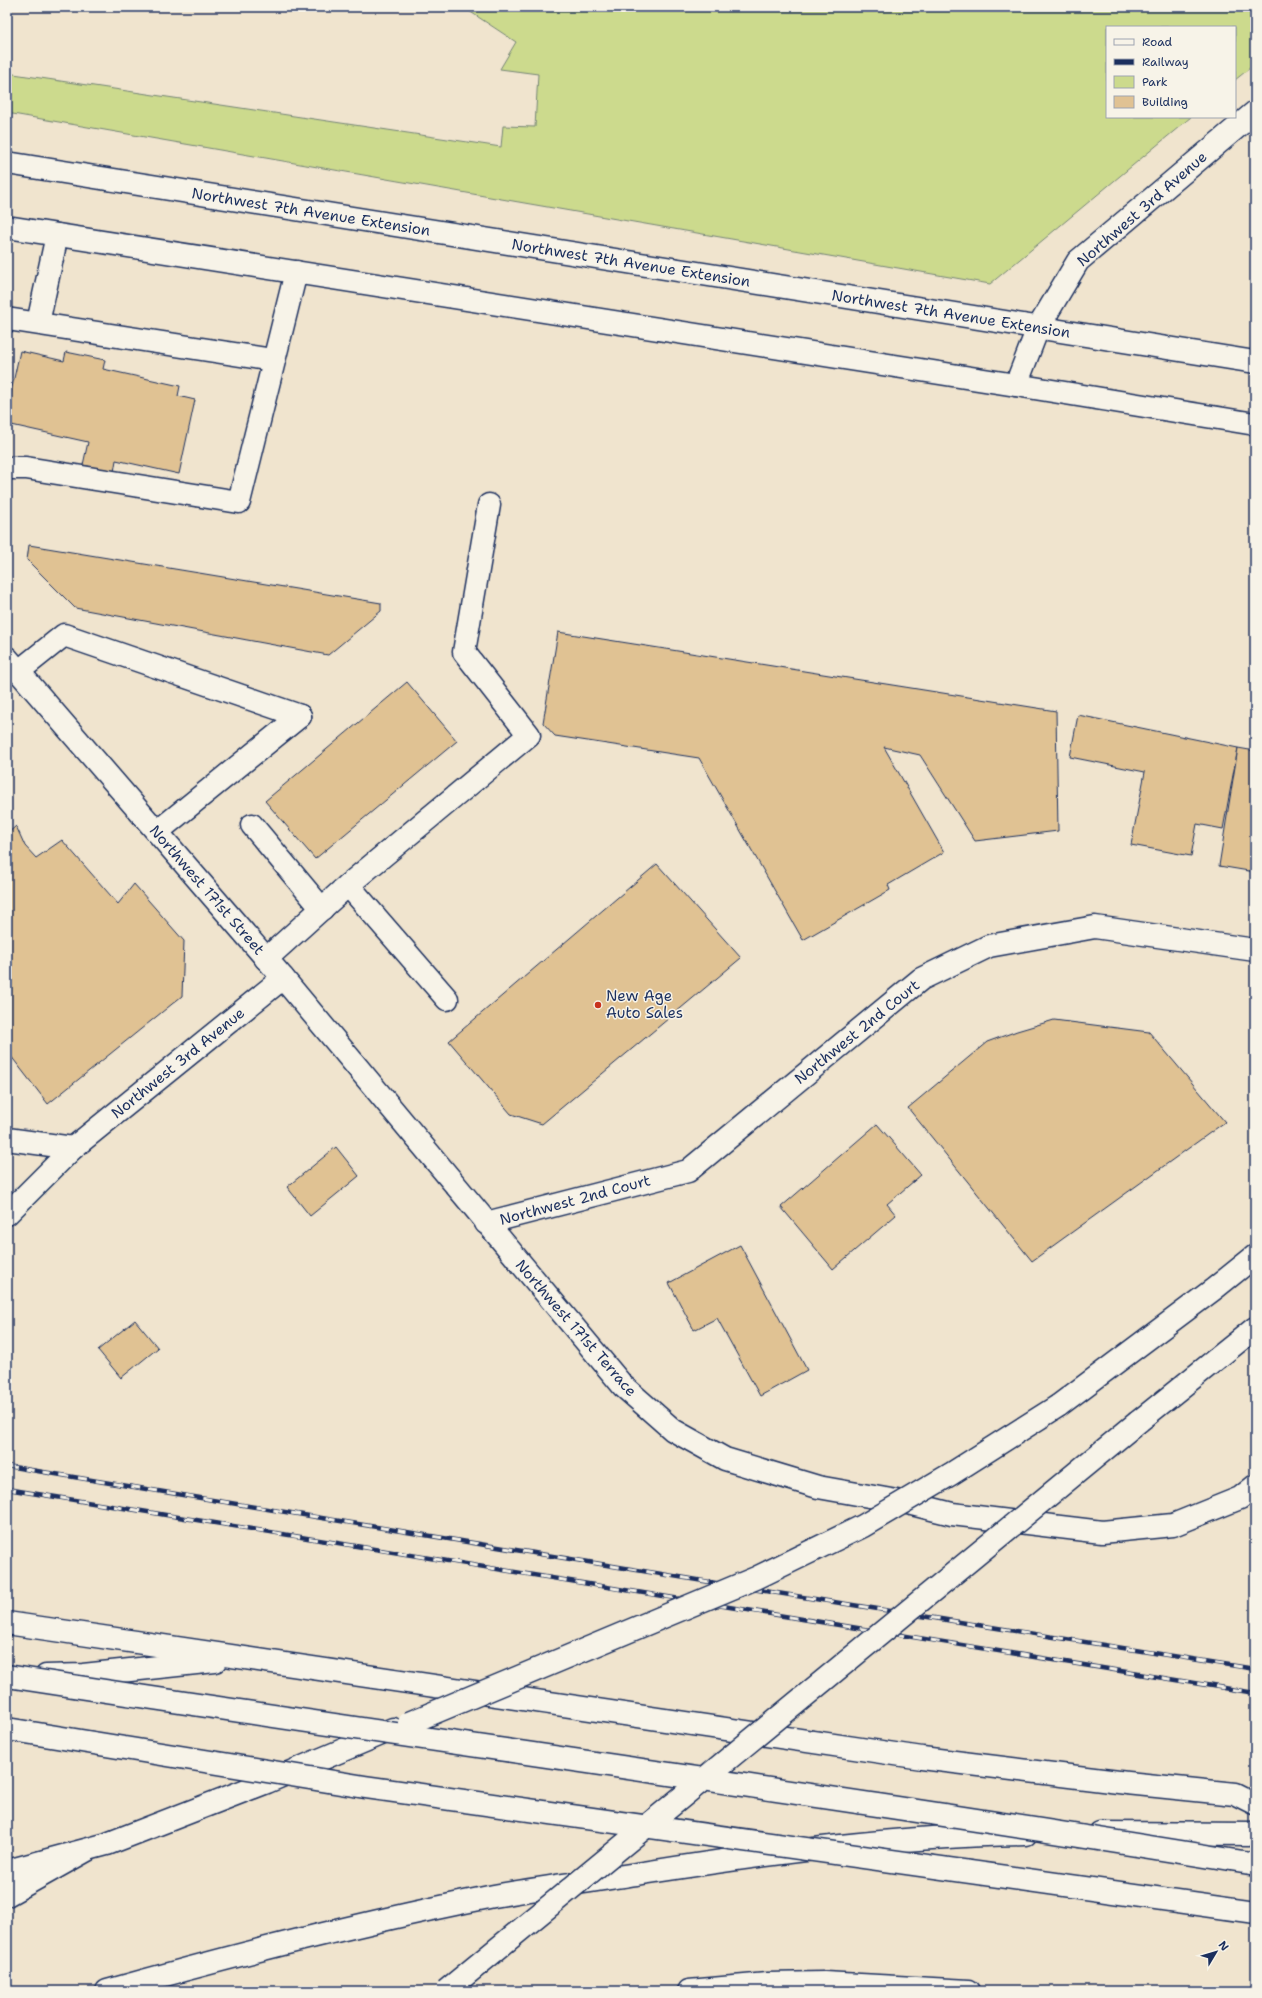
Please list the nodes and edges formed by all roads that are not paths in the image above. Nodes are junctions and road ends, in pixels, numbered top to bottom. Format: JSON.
{"nodes":[{"id":1,"x":1255,"y":112,"type":"edge"},
{"id":2,"x":7,"y":163,"type":"edge"},
{"id":3,"x":7,"y":227,"type":"edge"},
{"id":4,"x":57,"y":235,"type":"junction"},
{"id":5,"x":296,"y":272,"type":"junction"},
{"id":6,"x":7,"y":319,"type":"edge"},
{"id":7,"x":38,"y":324,"type":"junction"},
{"id":8,"x":1038,"y":328,"type":"junction"},
{"id":9,"x":273,"y":360,"type":"junction"},
{"id":10,"x":1255,"y":362,"type":"edge"},
{"id":11,"x":1016,"y":385,"type":"junction"},
{"id":12,"x":1255,"y":424,"type":"edge"},
{"id":13,"x":7,"y":468,"type":"edge"},
{"id":14,"x":489,"y":505,"type":"dead end"},
{"id":15,"x":13,"y":664,"type":"edge"},
{"id":16,"x":252,"y":826,"type":"dead end"},
{"id":17,"x":157,"y":832,"type":"junction"},
{"id":18,"x":348,"y":885,"type":"junction"},
{"id":19,"x":322,"y":909,"type":"junction"},
{"id":20,"x":1255,"y":950,"type":"edge"},
{"id":21,"x":266,"y":959,"type":"junction"},
{"id":22,"x":283,"y":978,"type":"junction"},
{"id":23,"x":447,"y":998,"type":"dead end"},
{"id":24,"x":405,"y":1125,"type":"joint"},
{"id":25,"x":7,"y":1139,"type":"edge"},
{"id":26,"x":73,"y":1148,"type":"junction"},
{"id":27,"x":7,"y":1214,"type":"edge"},
{"id":28,"x":486,"y":1223,"type":"junction"},
{"id":29,"x":1255,"y":1256,"type":"edge"},
{"id":30,"x":1255,"y":1328,"type":"edge"},
{"id":31,"x":1247,"y":1492,"type":"edge"},
{"id":32,"x":7,"y":1623,"type":"edge"},
{"id":33,"x":248,"y":1658,"type":"junction"},
{"id":34,"x":7,"y":1677,"type":"edge"},
{"id":35,"x":7,"y":1729,"type":"edge"},
{"id":36,"x":1255,"y":1804,"type":"edge"},
{"id":37,"x":1255,"y":1834,"type":"edge"},
{"id":38,"x":87,"y":1850,"type":"junction"},
{"id":39,"x":1255,"y":1864,"type":"edge"},
{"id":40,"x":7,"y":1871,"type":"edge"},
{"id":41,"x":7,"y":1895,"type":"edge"},
{"id":42,"x":1255,"y":1912,"type":"edge"},
{"id":43,"x":107,"y":1991,"type":"edge"},
{"id":44,"x":446,"y":1991,"type":"edge"},
{"id":45,"x":689,"y":1991,"type":"edge"},
{"id":46,"x":956,"y":1991,"type":"edge"}],
"edges":[{"from":1,"to":8,"type":"main road","name":"Northwest 3rd Avenue"},
{"from":2,"to":8,"type":"main road","name":"Northwest 7th Avenue Extension"},
{"from":3,"to":4,"type":"main road"},
{"from":4,"to":5,"type":"main road"},
{"from":4,"to":7,"type":"main road"},
{"from":5,"to":9,"type":"main road"},
{"from":5,"to":11,"type":"main road"},
{"from":6,"to":7,"type":"main road"},
{"from":7,"to":9,"type":"main road"},
{"from":8,"to":10,"type":"main road","name":"Northwest 7th Avenue Extension"},
{"from":8,"to":11,"type":"main road","name":"Northwest 3rd Avenue"},
{"from":9,"to":13,"type":"main road"},
{"from":11,"to":12,"type":"main road"},
{"from":14,"to":18,"type":"main road"},
{"from":15,"to":17,"type":"main road","name":"Northwest 171st Street"},
{"from":15,"to":17,"type":"main road"},
{"from":16,"to":19,"type":"main road"},
{"from":17,"to":21,"type":"main road","name":"Northwest 171st Street"},
{"from":18,"to":19,"type":"main road"},
{"from":18,"to":23,"type":"main road"},
{"from":19,"to":21,"type":"main road"},
{"from":20,"to":28,"type":"main road","name":"Northwest 2nd Court"},
{"from":21,"to":22,"type":"main road","name":"Northwest 171st Street"},
{"from":22,"to":24,"type":"main road","name":"Northwest 171st Street"},
{"from":22,"to":26,"type":"main road","name":"Northwest 3rd Avenue"},
{"from":24,"to":28,"type":"main road","name":"Northwest 171st Terrace"},
{"from":25,"to":26,"type":"main road"},
{"from":26,"to":27,"type":"main road","name":"Northwest 3rd Avenue"},
{"from":28,"to":31,"type":"main road","name":"Northwest 171st Terrace"},
{"from":29,"to":38,"type":"main road","bridge":true},
{"from":30,"to":44,"type":"main road","bridge":true},
{"from":32,"to":33,"type":"main road"},
{"from":33,"to":34,"type":"main road"},
{"from":33,"to":36,"type":"main road"},
{"from":34,"to":39,"type":"main road","bridge":true},
{"from":35,"to":42,"type":"main road","bridge":true},
{"from":37,"to":43,"type":"main road"},
{"from":38,"to":40,"type":"main road"},
{"from":38,"to":41,"type":"main road"},
{"from":45,"to":46,"type":"main road"}]}
